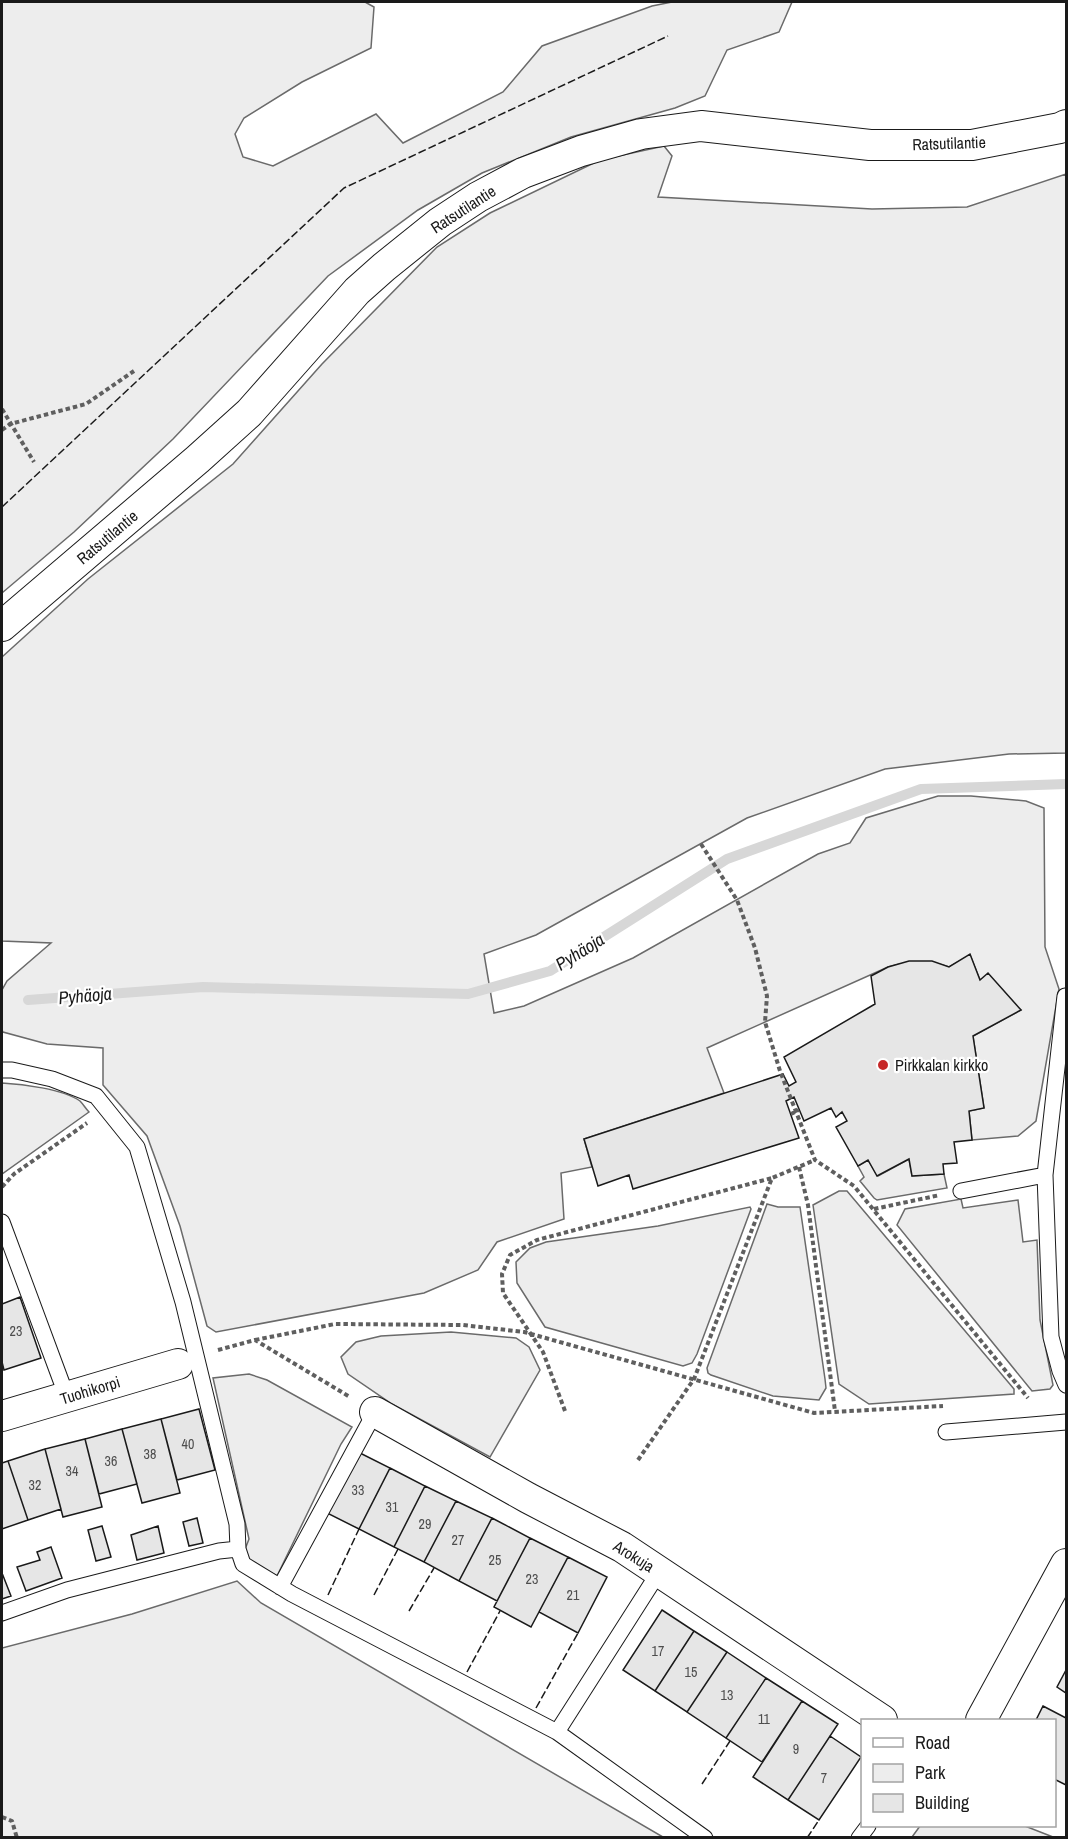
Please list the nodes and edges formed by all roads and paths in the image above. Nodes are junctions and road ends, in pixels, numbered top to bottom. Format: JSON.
{"nodes":[{"id":1,"x":1066,"y":125,"type":"edge"},
{"id":2,"x":134,"y":370,"type":"dead end"},
{"id":3,"x":2,"y":409,"type":"edge"},
{"id":4,"x":10,"y":424,"type":"junction"},
{"id":5,"x":2,"y":430,"type":"edge"},
{"id":6,"x":34,"y":462,"type":"dead end"},
{"id":7,"x":2,"y":626,"type":"edge"},
{"id":8,"x":701,"y":844,"type":"dead end"},
{"id":9,"x":1065,"y":996,"type":"edge"},
{"id":10,"x":2,"y":1070,"type":"edge"},
{"id":11,"x":106,"y":1109,"type":"junction"},
{"id":12,"x":815,"y":1160,"type":"junction"},
{"id":13,"x":800,"y":1167,"type":"junction"},
{"id":14,"x":1045,"y":1175,"type":"junction"},
{"id":15,"x":772,"y":1178,"type":"junction"},
{"id":16,"x":2,"y":1187,"type":"edge"},
{"id":17,"x":961,"y":1191,"type":"joint"},
{"id":18,"x":873,"y":1209,"type":"junction"},
{"id":19,"x":2,"y":1222,"type":"edge"},
{"id":20,"x":531,"y":1334,"type":"junction"},
{"id":21,"x":255,"y":1340,"type":"junction"},
{"id":22,"x":187,"y":1360,"type":"junction"},
{"id":23,"x":694,"y":1379,"type":"junction"},
{"id":24,"x":1066,"y":1385,"type":"edge"},
{"id":25,"x":67,"y":1396,"type":"junction"},
{"id":26,"x":1028,"y":1398,"type":"dead end"},
{"id":27,"x":906,"y":1409,"type":"dead end"},
{"id":28,"x":565,"y":1411,"type":"dead end"},
{"id":29,"x":835,"y":1411,"type":"junction"},
{"id":30,"x":375,"y":1412,"type":"junction"},
{"id":31,"x":2,"y":1416,"type":"edge"},
{"id":32,"x":1066,"y":1422,"type":"edge"},
{"id":33,"x":946,"y":1432,"type":"dead end"},
{"id":34,"x":638,"y":1460,"type":"dead end"},
{"id":35,"x":238,"y":1549,"type":"junction"},
{"id":36,"x":1066,"y":1563,"type":"edge"},
{"id":37,"x":659,"y":1572,"type":"junction"},
{"id":38,"x":280,"y":1587,"type":"junction"},
{"id":39,"x":2,"y":1613,"type":"edge"},
{"id":40,"x":880,"y":1719,"type":"edge"},
{"id":41,"x":982,"y":1719,"type":"edge"},
{"id":42,"x":557,"y":1732,"type":"junction"},
{"id":43,"x":2,"y":1817,"type":"edge"},
{"id":44,"x":17,"y":1838,"type":"edge"},
{"id":45,"x":705,"y":1838,"type":"edge"}],
"edges":[{"from":1,"to":7,"type":"street","name":"Ratsutilantie"},
{"from":2,"to":4,"type":"path"},
{"from":3,"to":4,"type":"path"},
{"from":4,"to":5,"type":"path"},
{"from":4,"to":6,"type":"path"},
{"from":8,"to":12,"type":"path"},
{"from":9,"to":14,"type":"lane"},
{"from":10,"to":11,"type":"lane"},
{"from":11,"to":16,"type":"path"},
{"from":11,"to":22,"type":"lane"},
{"from":12,"to":13,"type":"path"},
{"from":12,"to":18,"type":"path"},
{"from":13,"to":15,"type":"path"},
{"from":13,"to":29,"type":"path"},
{"from":14,"to":17,"type":"lane"},
{"from":14,"to":24,"type":"lane"},
{"from":15,"to":20,"type":"path"},
{"from":15,"to":23,"type":"path"},
{"from":17,"to":18,"type":"path"},
{"from":18,"to":26,"type":"path"},
{"from":19,"to":25,"type":"lane"},
{"from":20,"to":21,"type":"path"},
{"from":20,"to":23,"type":"path"},
{"from":20,"to":28,"type":"path"},
{"from":21,"to":22,"type":"path"},
{"from":21,"to":30,"type":"path"},
{"from":22,"to":25,"type":"street","name":"Tuohikorpi"},
{"from":22,"to":35,"type":"lane"},
{"from":23,"to":29,"type":"path"},
{"from":23,"to":34,"type":"path"},
{"from":25,"to":31,"type":"street","name":"Tuohikorpi"},
{"from":27,"to":29,"type":"path"},
{"from":30,"to":37,"type":"street","name":"Arokuja"},
{"from":30,"to":38,"type":"lane"},
{"from":32,"to":33,"type":"lane"},
{"from":35,"to":38,"type":"lane"},
{"from":35,"to":39,"type":"lane"},
{"from":36,"to":41,"type":"street"},
{"from":37,"to":40,"type":"street","name":"Arokuja"},
{"from":37,"to":42,"type":"lane"},
{"from":38,"to":42,"type":"lane"},
{"from":42,"to":45,"type":"lane"},
{"from":43,"to":44,"type":"path"}]}
